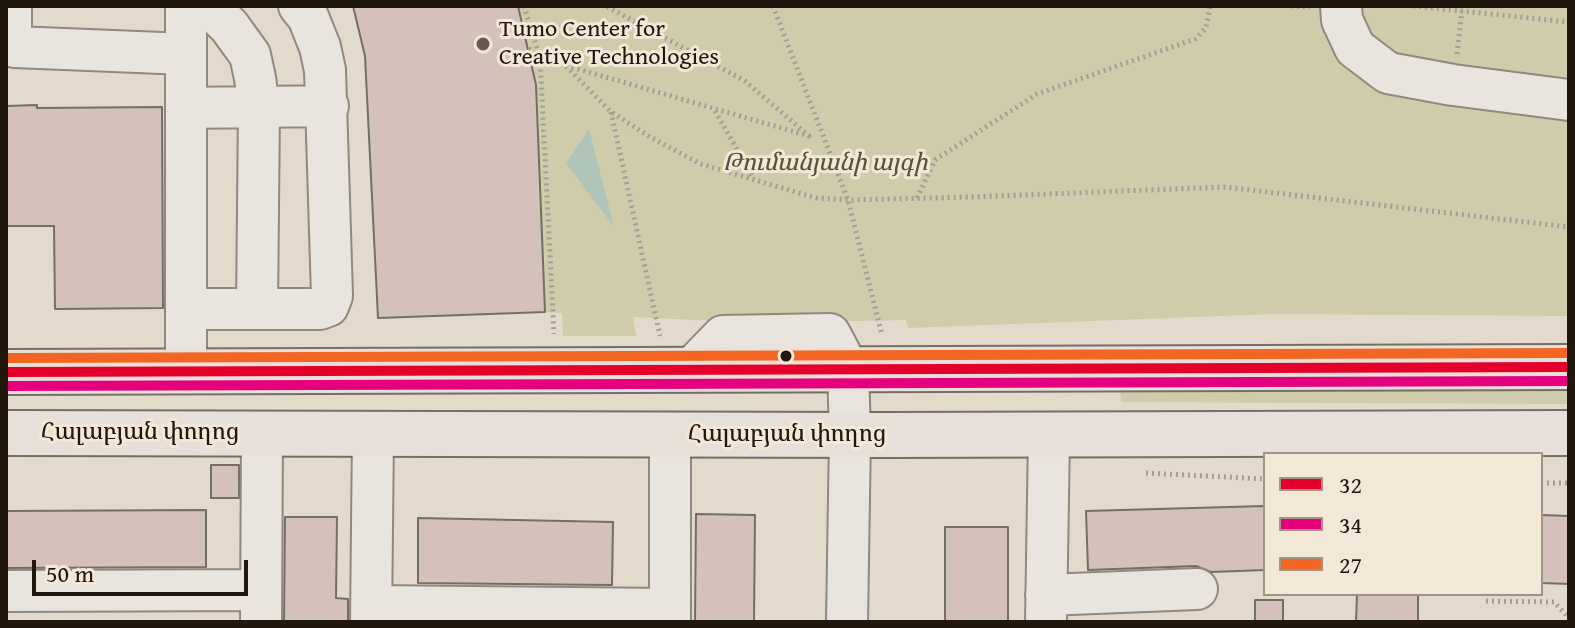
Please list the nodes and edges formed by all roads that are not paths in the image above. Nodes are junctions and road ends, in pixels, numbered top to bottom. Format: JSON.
{"nodes":[{"id":1,"x":11,"y":6,"type":"edge"},
{"id":2,"x":186,"y":6,"type":"edge"},
{"id":3,"x":208,"y":6,"type":"edge"},
{"id":4,"x":299,"y":6,"type":"edge"},
{"id":5,"x":1341,"y":6,"type":"edge"},
{"id":6,"x":186,"y":54,"type":"junction"},
{"id":7,"x":1569,"y":100,"type":"edge"},
{"id":8,"x":328,"y":106,"type":"junction"},
{"id":9,"x":186,"y":108,"type":"junction"},
{"id":10,"x":259,"y":108,"type":"junction"},
{"id":11,"x":207,"y":309,"type":"dead end"},
{"id":12,"x":257,"y":309,"type":"junction"},
{"id":13,"x":1569,"y":367,"type":"edge"},
{"id":14,"x":848,"y":368,"type":"junction"},
{"id":15,"x":6,"y":372,"type":"edge"},
{"id":16,"x":186,"y":372,"type":"junction"},
{"id":17,"x":6,"y":433,"type":"edge"},
{"id":18,"x":262,"y":433,"type":"junction"},
{"id":19,"x":373,"y":433,"type":"junction"},
{"id":20,"x":1569,"y":433,"type":"edge"},
{"id":21,"x":670,"y":435,"type":"junction"},
{"id":22,"x":850,"y":435,"type":"junction"},
{"id":23,"x":1049,"y":435,"type":"junction"},
{"id":24,"x":1197,"y":589,"type":"dead end"},
{"id":25,"x":6,"y":591,"type":"edge"},
{"id":26,"x":261,"y":606,"type":"edge"},
{"id":27,"x":1046,"y":608,"type":"edge"},
{"id":28,"x":670,"y":615,"type":"edge"},
{"id":29,"x":372,"y":617,"type":"edge"},
{"id":30,"x":847,"y":622,"type":"edge"}],
"edges":[{"from":1,"to":6,"type":"street"},
{"from":2,"to":6,"type":"street"},
{"from":3,"to":10,"type":"street"},
{"from":4,"to":8,"type":"street"},
{"from":5,"to":7,"type":"street"},
{"from":6,"to":9,"type":"street"},
{"from":8,"to":10,"type":"street"},
{"from":8,"to":12,"type":"street"},
{"from":9,"to":10,"type":"street"},
{"from":9,"to":16,"type":"street"},
{"from":10,"to":12,"type":"street"},
{"from":11,"to":12,"type":"street"},
{"from":13,"to":14,"type":"main road"},
{"from":14,"to":16,"type":"main road"},
{"from":14,"to":22,"type":"street"},
{"from":15,"to":16,"type":"main road"},
{"from":17,"to":18,"type":"main road","name":"Հալաբյան փողոց"},
{"from":18,"to":19,"type":"main road","name":"Հալաբյան փողոց"},
{"from":18,"to":26,"type":"street"},
{"from":19,"to":21,"type":"main road","name":"Հալաբյան փողոց"},
{"from":19,"to":29,"type":"street"},
{"from":20,"to":23,"type":"main road","name":"Հալաբյան փողոց"},
{"from":21,"to":22,"type":"main road","name":"Հալաբյան փողոց"},
{"from":21,"to":28,"type":"street"},
{"from":22,"to":23,"type":"main road","name":"Հալաբյան փողոց"},
{"from":22,"to":30,"type":"street"},
{"from":23,"to":27,"type":"street"},
{"from":24,"to":27,"type":"street"},
{"from":25,"to":26,"type":"street"},
{"from":28,"to":29,"type":"street"}]}
